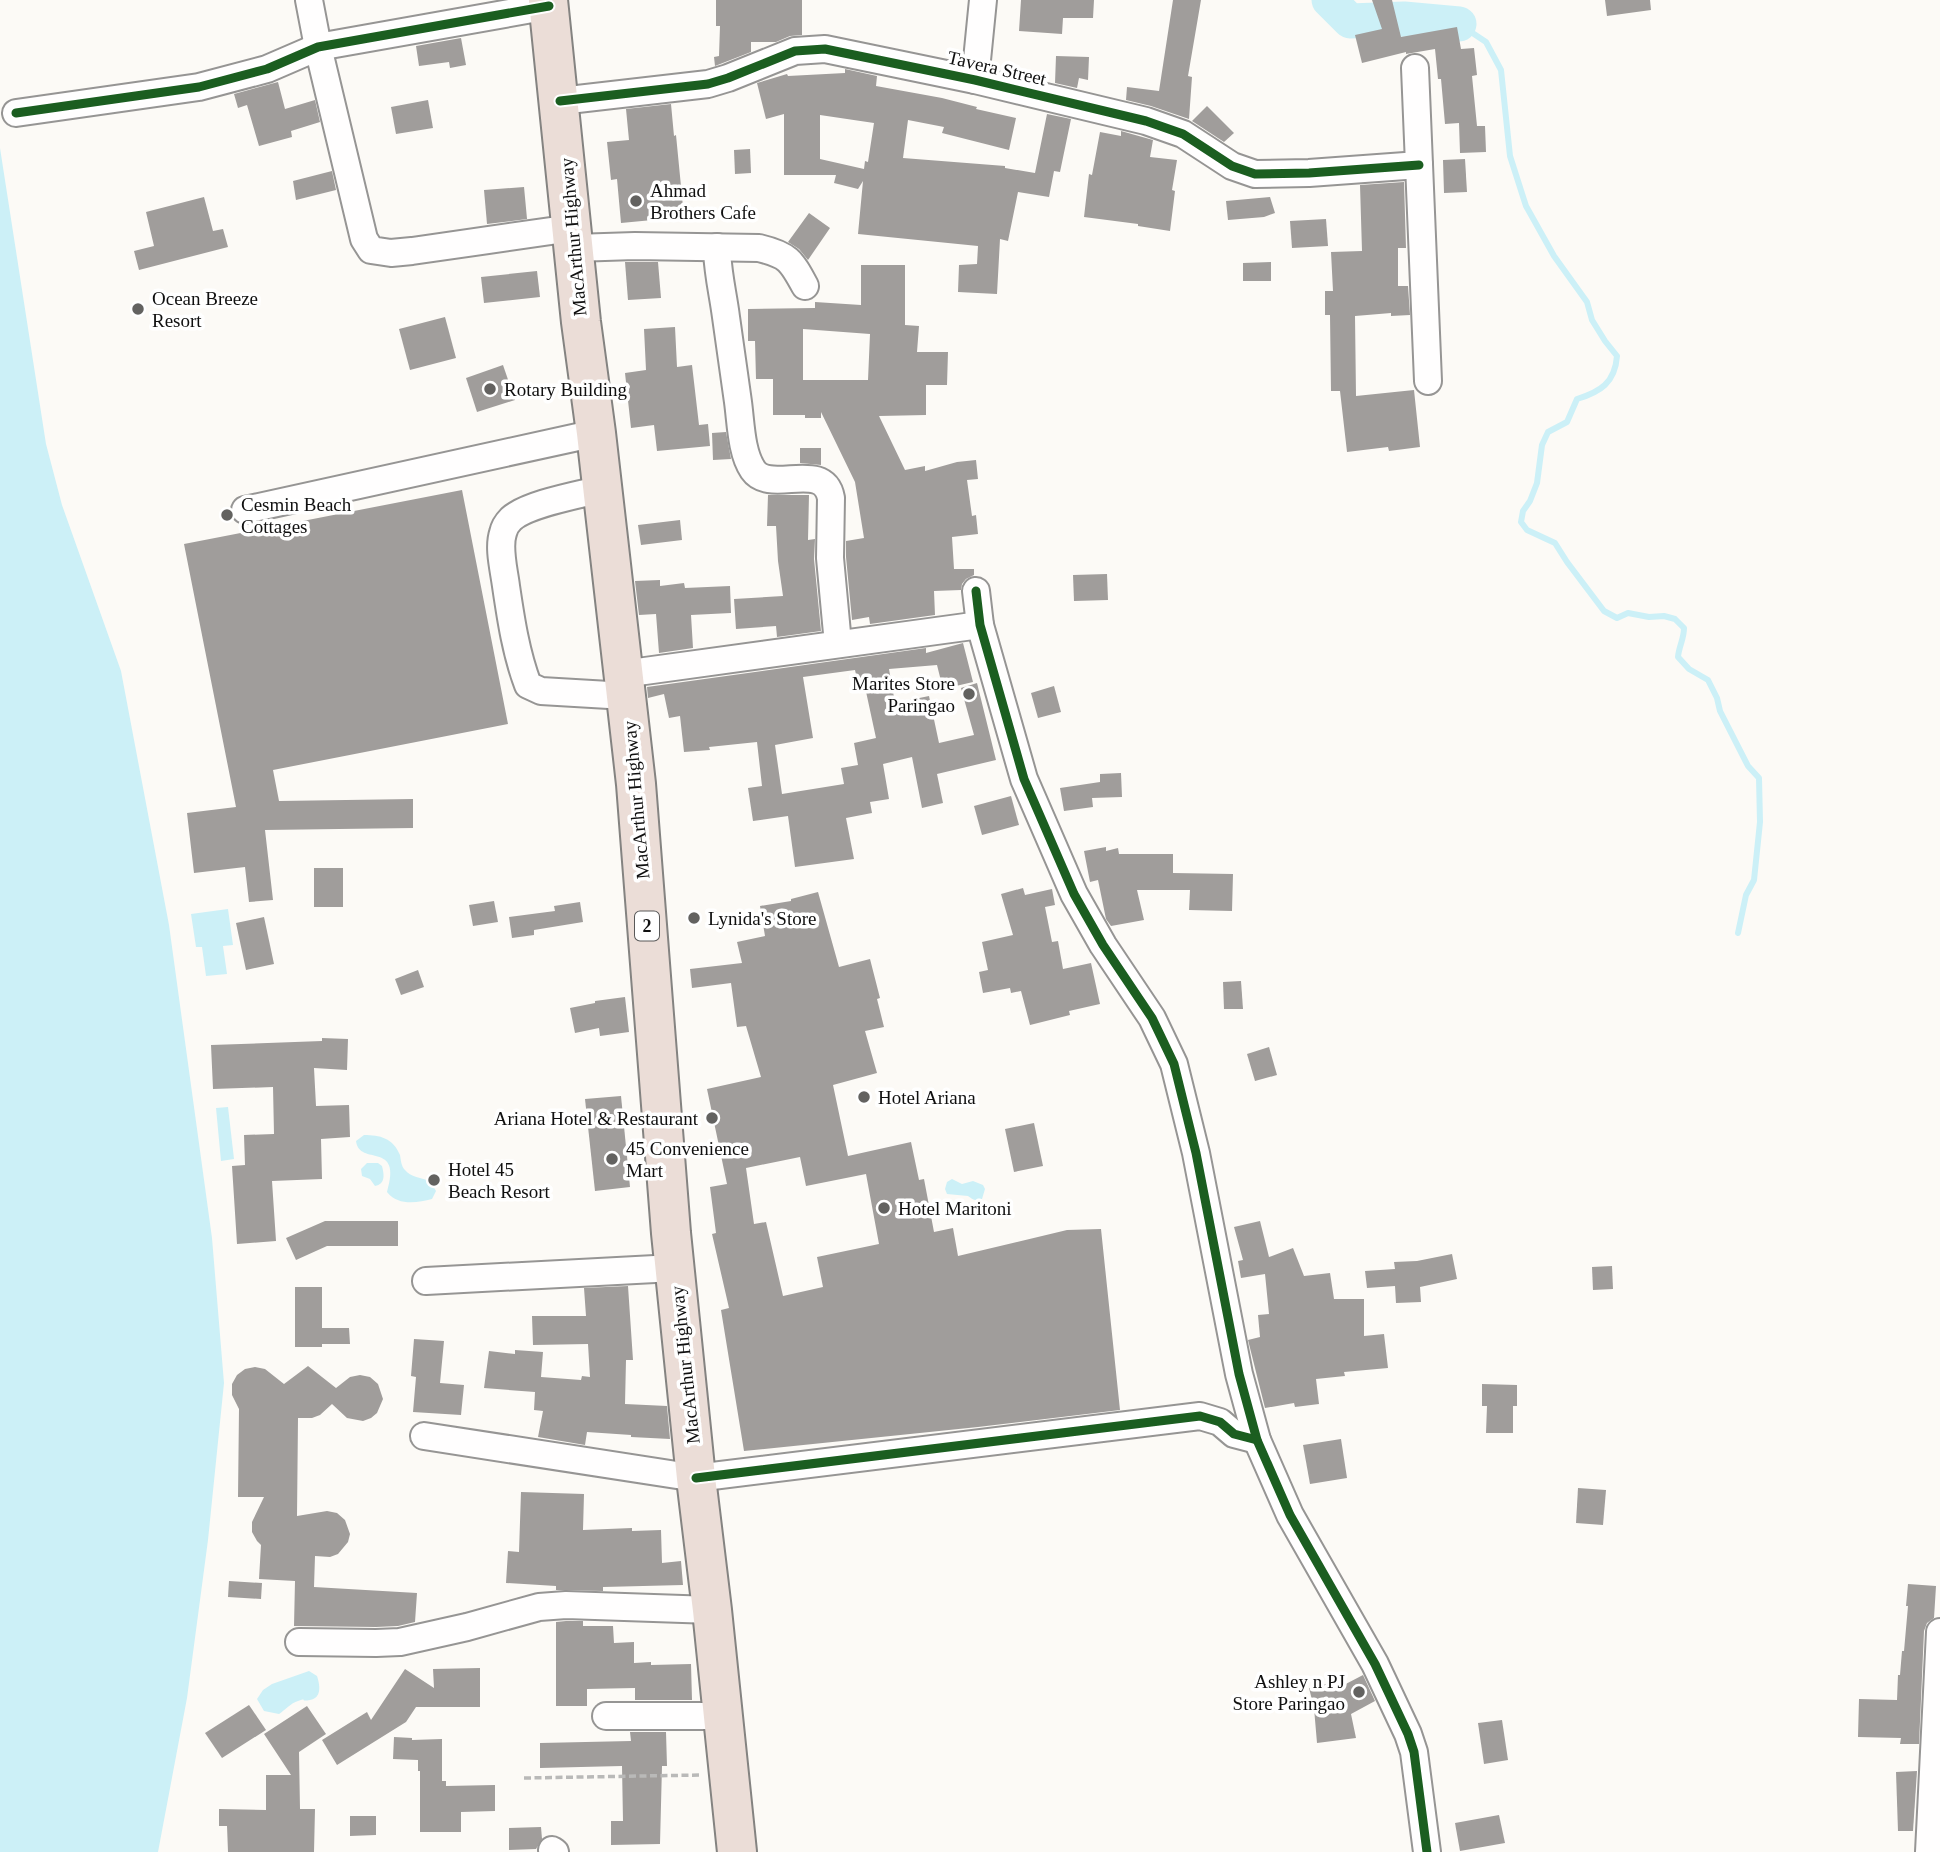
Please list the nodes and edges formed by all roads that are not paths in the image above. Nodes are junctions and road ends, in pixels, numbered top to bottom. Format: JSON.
{"nodes":[{"id":1,"x":309,"y":0,"type":"edge"},
{"id":2,"x":983,"y":0,"type":"edge"},
{"id":3,"x":549,"y":3,"type":"edge"},
{"id":4,"x":318,"y":47,"type":"junction"},
{"id":5,"x":1415,"y":68,"type":"dead end"},
{"id":6,"x":975,"y":80,"type":"junction"},
{"id":7,"x":560,"y":101,"type":"junction"},
{"id":8,"x":16,"y":113,"type":"dead end"},
{"id":9,"x":1419,"y":165,"type":"junction"},
{"id":10,"x":573,"y":238,"type":"junction"},
{"id":11,"x":717,"y":247,"type":"junction"},
{"id":12,"x":805,"y":286,"type":"dead end"},
{"id":13,"x":1429,"y":381,"type":"dead end"},
{"id":14,"x":596,"y":433,"type":"junction"},
{"id":15,"x":601,"y":489,"type":"junction"},
{"id":16,"x":245,"y":510,"type":"dead end"},
{"id":17,"x":976,"y":591,"type":"dead end"},
{"id":18,"x":980,"y":625,"type":"junction"},
{"id":19,"x":838,"y":644,"type":"junction"},
{"id":20,"x":625,"y":685,"type":"junction"},
{"id":21,"x":674,"y":1268,"type":"junction"},
{"id":22,"x":426,"y":1281,"type":"dead end"},
{"id":23,"x":424,"y":1436,"type":"dead end"},
{"id":24,"x":1257,"y":1440,"type":"junction"},
{"id":25,"x":696,"y":1478,"type":"junction"},
{"id":26,"x":712,"y":1610,"type":"junction"},
{"id":27,"x":1940,"y":1632,"type":"edge"},
{"id":28,"x":299,"y":1642,"type":"dead end"},
{"id":29,"x":606,"y":1716,"type":"dead end"},
{"id":30,"x":723,"y":1716,"type":"junction"},
{"id":31,"x":737,"y":1852,"type":"edge"},
{"id":32,"x":1427,"y":1852,"type":"edge"},
{"id":33,"x":1929,"y":1852,"type":"edge"}],
"edges":[{"from":1,"to":4,"type":"street"},
{"from":2,"to":6,"type":"street"},
{"from":3,"to":4,"type":"street"},
{"from":3,"to":7,"type":"highway","name":"MacArthur Highway","number":"2"},
{"from":4,"to":8,"type":"street"},
{"from":4,"to":10,"type":"street"},
{"from":5,"to":9,"type":"street"},
{"from":6,"to":7,"type":"street","name":"Tavera Street"},
{"from":6,"to":9,"type":"street","name":"Tavera Street"},
{"from":7,"to":10,"type":"highway","name":"MacArthur Highway","number":"2"},
{"from":9,"to":13,"type":"street"},
{"from":10,"to":11,"type":"street"},
{"from":10,"to":14,"type":"highway","name":"MacArthur Highway","number":"2"},
{"from":11,"to":12,"type":"street"},
{"from":11,"to":19,"type":"street"},
{"from":14,"to":15,"type":"highway","name":"MacArthur Highway","number":"2"},
{"from":14,"to":16,"type":"street"},
{"from":15,"to":20,"type":"highway","name":"MacArthur Highway","number":"2"},
{"from":15,"to":20,"type":"street"},
{"from":17,"to":18,"type":"street"},
{"from":18,"to":19,"type":"street"},
{"from":18,"to":24,"type":"street"},
{"from":19,"to":20,"type":"street"},
{"from":20,"to":21,"type":"highway","name":"MacArthur Highway","number":"2"},
{"from":21,"to":22,"type":"street"},
{"from":21,"to":25,"type":"highway","name":"MacArthur Highway","number":"2"},
{"from":23,"to":25,"type":"street"},
{"from":24,"to":25,"type":"street"},
{"from":24,"to":32,"type":"street"},
{"from":25,"to":26,"type":"highway","name":"MacArthur Highway","number":"2"},
{"from":26,"to":28,"type":"street"},
{"from":26,"to":30,"type":"highway","name":"MacArthur Highway","number":"2"},
{"from":27,"to":33,"type":"street"},
{"from":29,"to":30,"type":"street"},
{"from":30,"to":31,"type":"highway","name":"MacArthur Highway","number":"2"}]}
